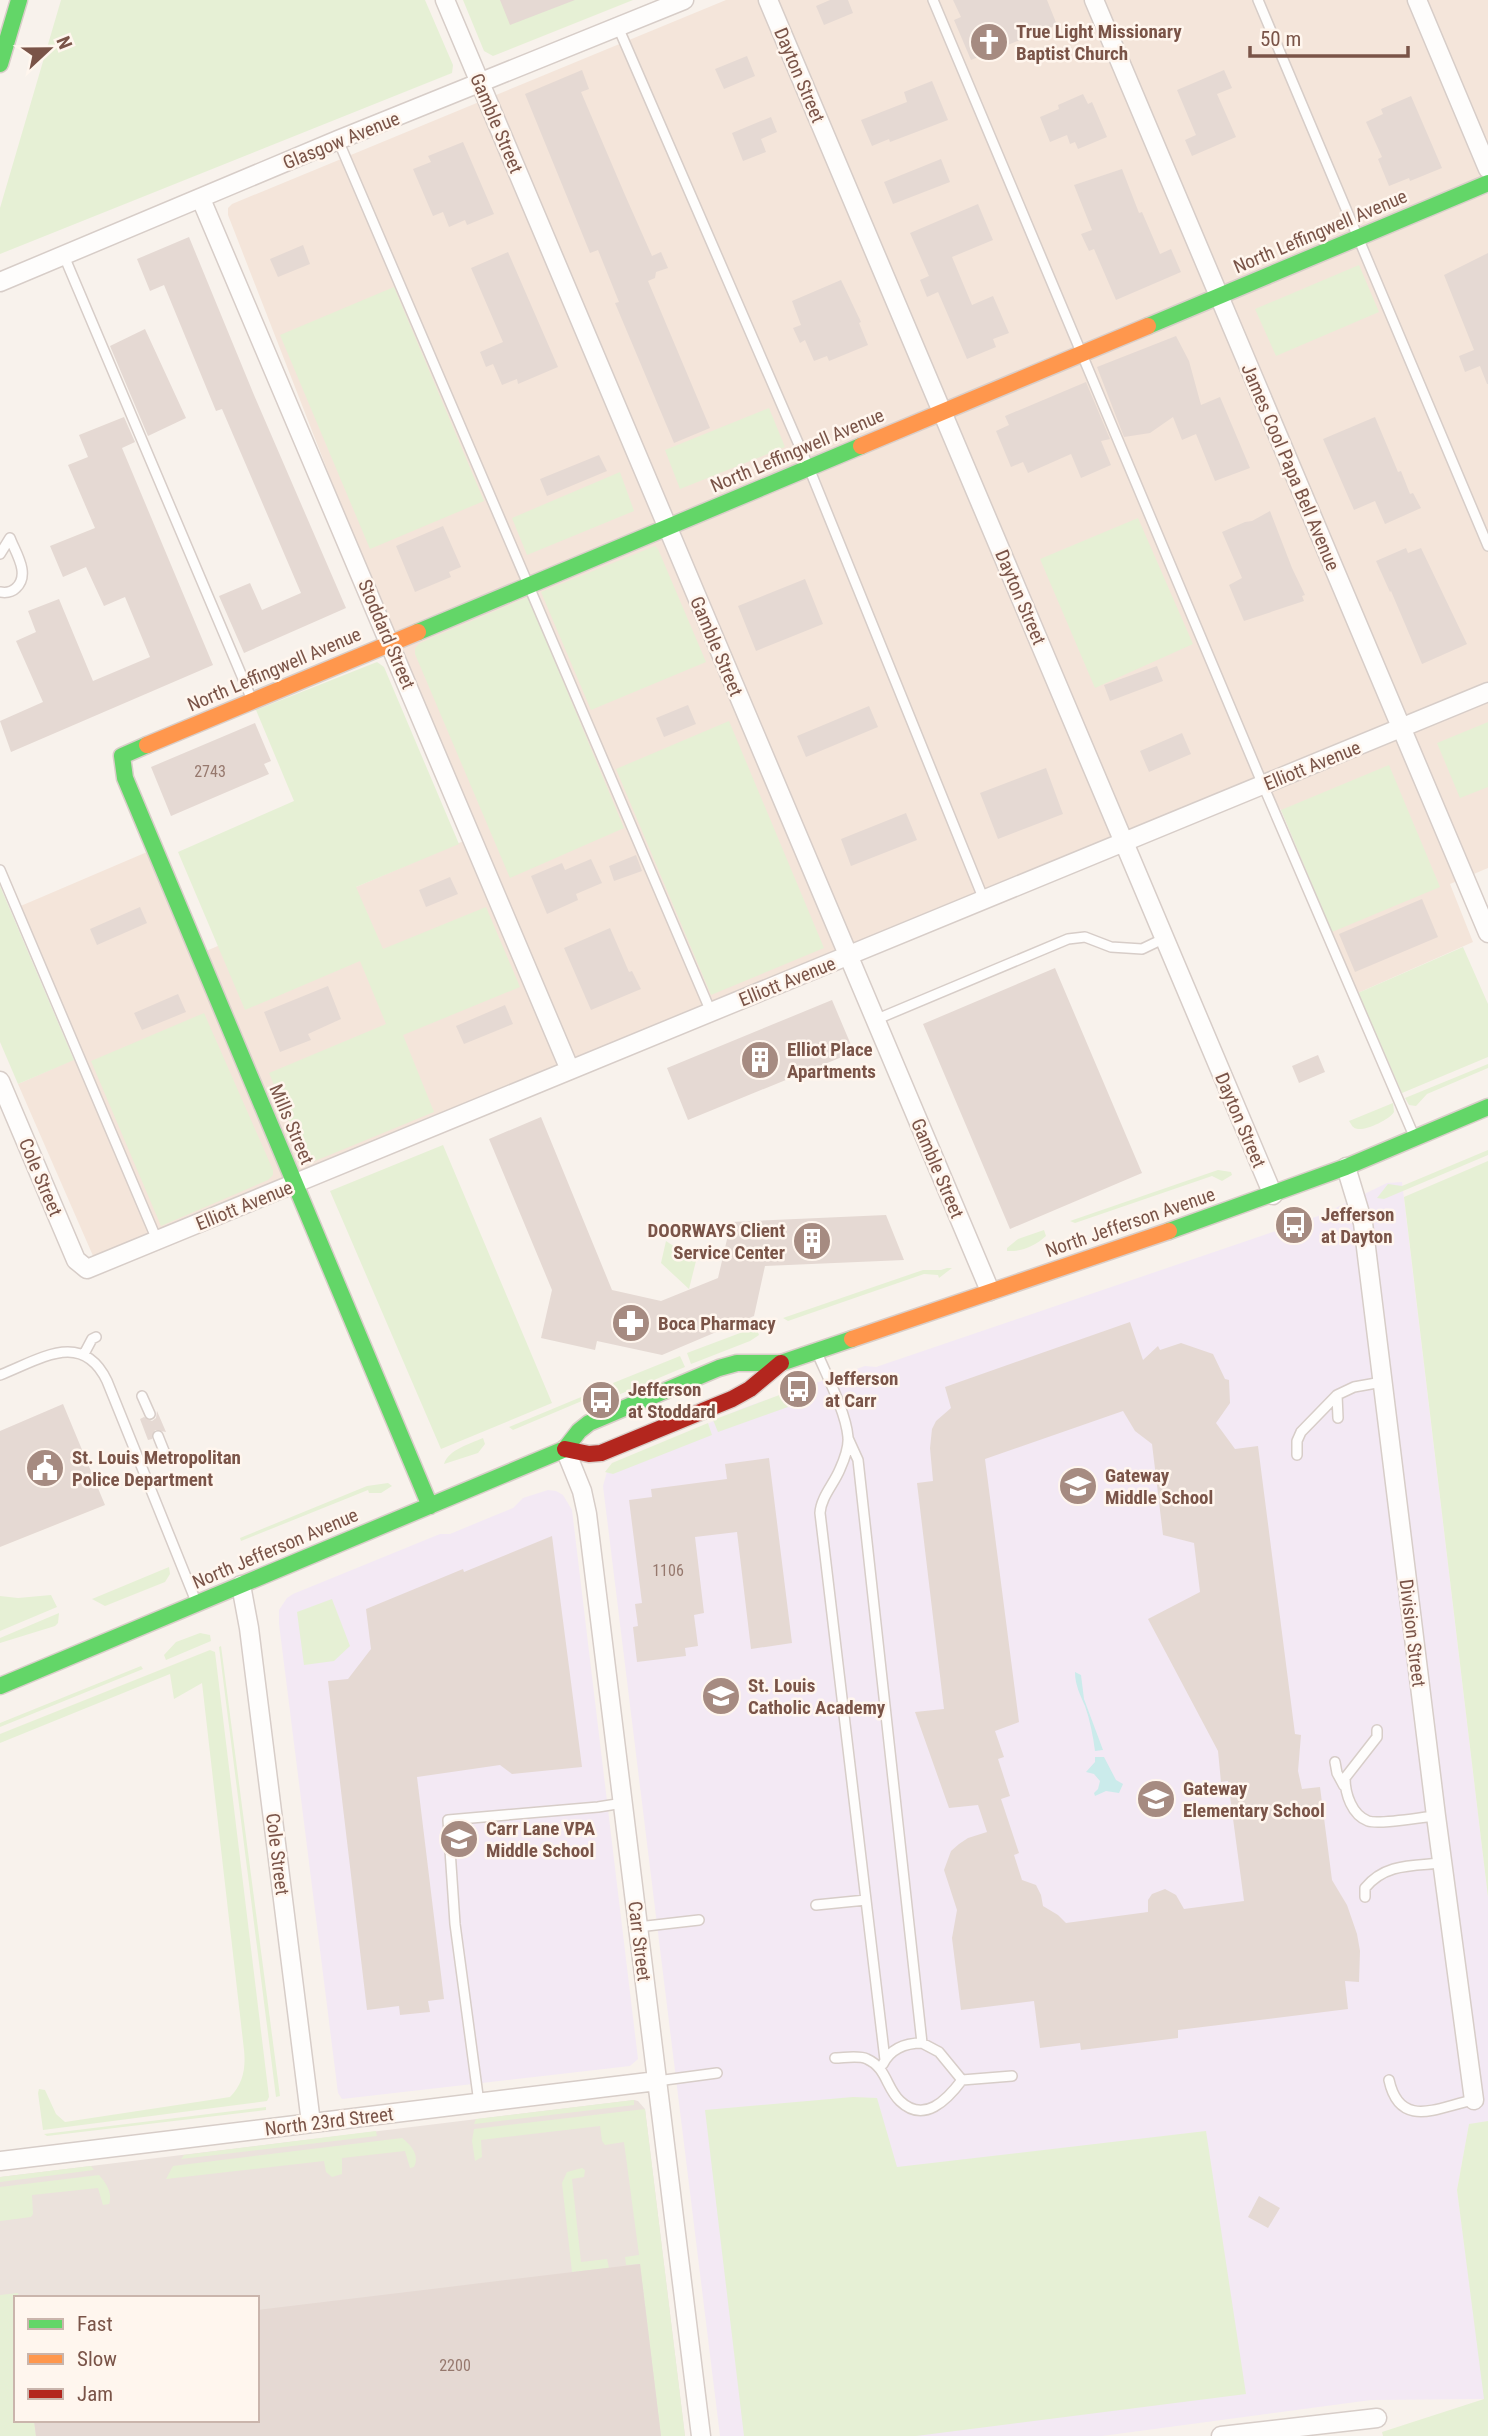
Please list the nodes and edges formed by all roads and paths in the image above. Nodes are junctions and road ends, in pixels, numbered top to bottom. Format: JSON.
{"nodes":[{"id":1,"x":19,"y":0,"type":"edge"},
{"id":2,"x":444,"y":0,"type":"edge"},
{"id":3,"x":684,"y":0,"type":"edge"},
{"id":4,"x":768,"y":0,"type":"edge"},
{"id":5,"x":933,"y":0,"type":"edge"},
{"id":6,"x":1094,"y":0,"type":"edge"},
{"id":7,"x":1258,"y":0,"type":"edge"},
{"id":8,"x":1417,"y":0,"type":"edge"},
{"id":9,"x":618,"y":27,"type":"junction"},
{"id":10,"x":0,"y":64,"type":"edge"},
{"id":11,"x":480,"y":84,"type":"junction"},
{"id":12,"x":338,"y":141,"type":"junction"},
{"id":13,"x":1488,"y":169,"type":"edge"},
{"id":14,"x":1488,"y":183,"type":"edge"},
{"id":15,"x":201,"y":199,"type":"junction"},
{"id":16,"x":1358,"y":237,"type":"junction"},
{"id":17,"x":64,"y":256,"type":"junction"},
{"id":18,"x":0,"y":282,"type":"edge"},
{"id":19,"x":1219,"y":296,"type":"junction"},
{"id":20,"x":1081,"y":353,"type":"junction"},
{"id":21,"x":942,"y":412,"type":"junction"},
{"id":22,"x":810,"y":468,"type":"junction"},
{"id":23,"x":667,"y":527,"type":"junction"},
{"id":24,"x":1488,"y":547,"type":"edge"},
{"id":25,"x":0,"y":554,"type":"edge"},
{"id":26,"x":529,"y":585,"type":"junction"},
{"id":27,"x":0,"y":592,"type":"edge"},
{"id":28,"x":391,"y":643,"type":"junction"},
{"id":29,"x":1488,"y":692,"type":"edge"},
{"id":30,"x":253,"y":701,"type":"junction"},
{"id":31,"x":1401,"y":728,"type":"junction"},
{"id":32,"x":122,"y":756,"type":"joint"},
{"id":33,"x":1263,"y":785,"type":"junction"},
{"id":34,"x":1124,"y":842,"type":"junction"},
{"id":35,"x":0,"y":870,"type":"edge"},
{"id":36,"x":984,"y":900,"type":"junction"},
{"id":37,"x":1488,"y":933,"type":"edge"},
{"id":38,"x":1165,"y":938,"type":"junction"},
{"id":39,"x":848,"y":956,"type":"junction"},
{"id":40,"x":711,"y":1012,"type":"junction"},
{"id":41,"x":875,"y":1020,"type":"junction"},
{"id":42,"x":570,"y":1070,"type":"junction"},
{"id":43,"x":0,"y":1081,"type":"edge"},
{"id":44,"x":1488,"y":1107,"type":"edge"},
{"id":45,"x":1415,"y":1138,"type":"junction"},
{"id":46,"x":1346,"y":1167,"type":"junction"},
{"id":47,"x":294,"y":1184,"type":"junction"},
{"id":48,"x":1273,"y":1195,"type":"junction"},
{"id":49,"x":157,"y":1241,"type":"junction"},
{"id":50,"x":87,"y":1269,"type":"joint"},
{"id":51,"x":990,"y":1291,"type":"junction"},
{"id":52,"x":96,"y":1337,"type":"dead end"},
{"id":53,"x":816,"y":1350,"type":"junction"},
{"id":54,"x":84,"y":1354,"type":"junction"},
{"id":55,"x":781,"y":1363,"type":"junction"},
{"id":56,"x":0,"y":1375,"type":"edge"},
{"id":57,"x":1382,"y":1382,"type":"junction"},
{"id":58,"x":1337,"y":1395,"type":"junction"},
{"id":59,"x":142,"y":1396,"type":"dead end"},
{"id":60,"x":150,"y":1414,"type":"dead end"},
{"id":61,"x":1338,"y":1418,"type":"dead end"},
{"id":62,"x":158,"y":1436,"type":"dead end"},
{"id":63,"x":848,"y":1438,"type":"junction"},
{"id":64,"x":565,"y":1449,"type":"junction"},
{"id":65,"x":1297,"y":1455,"type":"dead end"},
{"id":66,"x":166,"y":1456,"type":"dead end"},
{"id":67,"x":430,"y":1506,"type":"junction"},
{"id":68,"x":240,"y":1585,"type":"junction"},
{"id":69,"x":197,"y":1604,"type":"junction"},
{"id":70,"x":0,"y":1686,"type":"edge"},
{"id":71,"x":1377,"y":1730,"type":"dead end"},
{"id":72,"x":1335,"y":1762,"type":"dead end"},
{"id":73,"x":1345,"y":1789,"type":"junction"},
{"id":74,"x":623,"y":1803,"type":"junction"},
{"id":75,"x":1436,"y":1816,"type":"junction"},
{"id":76,"x":1442,"y":1863,"type":"junction"},
{"id":77,"x":1365,"y":1897,"type":"dead end"},
{"id":78,"x":866,"y":1900,"type":"junction"},
{"id":79,"x":816,"y":1905,"type":"dead end"},
{"id":80,"x":699,"y":1920,"type":"dead end"},
{"id":81,"x":638,"y":1927,"type":"junction"},
{"id":82,"x":922,"y":2043,"type":"junction"},
{"id":83,"x":835,"y":2058,"type":"dead end"},
{"id":84,"x":883,"y":2064,"type":"junction"},
{"id":85,"x":717,"y":2073,"type":"dead end"},
{"id":86,"x":1012,"y":2076,"type":"dead end"},
{"id":87,"x":962,"y":2080,"type":"junction"},
{"id":88,"x":1389,"y":2080,"type":"dead end"},
{"id":89,"x":657,"y":2081,"type":"junction"},
{"id":90,"x":1474,"y":2100,"type":"joint"},
{"id":91,"x":479,"y":2103,"type":"junction"},
{"id":92,"x":311,"y":2123,"type":"junction"},
{"id":93,"x":0,"y":2161,"type":"edge"},
{"id":94,"x":1377,"y":2418,"type":"dead end"},
{"id":95,"x":701,"y":2436,"type":"edge"},
{"id":96,"x":1221,"y":2436,"type":"edge"}],
"edges":[{"from":1,"to":10,"type":"street"},
{"from":2,"to":11,"type":"street","name":"Gamble Street"},
{"from":3,"to":9,"type":"street","name":"Glasgow Avenue"},
{"from":4,"to":21,"type":"street","name":"Dayton Street"},
{"from":5,"to":20,"type":"lane"},
{"from":6,"to":19,"type":"street","name":"James Cool Papa Bell Avenue"},
{"from":7,"to":16,"type":"lane"},
{"from":8,"to":13,"type":"street"},
{"from":9,"to":11,"type":"street","name":"Glasgow Avenue"},
{"from":9,"to":22,"type":"lane"},
{"from":11,"to":12,"type":"street","name":"Glasgow Avenue"},
{"from":11,"to":23,"type":"street","name":"Gamble Street"},
{"from":12,"to":15,"type":"street","name":"Glasgow Avenue"},
{"from":12,"to":26,"type":"lane"},
{"from":14,"to":16,"type":"street","name":"North Leffingwell Avenue"},
{"from":15,"to":17,"type":"street","name":"Glasgow Avenue"},
{"from":15,"to":28,"type":"street","name":"Stoddard Street"},
{"from":16,"to":19,"type":"street","name":"North Leffingwell Avenue"},
{"from":16,"to":24,"type":"lane"},
{"from":17,"to":18,"type":"street","name":"Glasgow Avenue"},
{"from":17,"to":30,"type":"lane"},
{"from":19,"to":20,"type":"street","name":"North Leffingwell Avenue"},
{"from":19,"to":31,"type":"street","name":"James Cool Papa Bell Avenue"},
{"from":20,"to":21,"type":"street","name":"North Leffingwell Avenue"},
{"from":20,"to":33,"type":"lane"},
{"from":21,"to":22,"type":"street","name":"North Leffingwell Avenue"},
{"from":21,"to":34,"type":"street","name":"Dayton Street"},
{"from":22,"to":23,"type":"street","name":"North Leffingwell Avenue"},
{"from":22,"to":36,"type":"lane"},
{"from":23,"to":26,"type":"street","name":"North Leffingwell Avenue"},
{"from":23,"to":39,"type":"street","name":"Gamble Street"},
{"from":25,"to":27,"type":"lane"},
{"from":26,"to":28,"type":"street","name":"North Leffingwell Avenue"},
{"from":26,"to":40,"type":"lane"},
{"from":28,"to":30,"type":"street","name":"North Leffingwell Avenue"},
{"from":28,"to":42,"type":"street","name":"Stoddard Street"},
{"from":29,"to":31,"type":"street","name":"Elliott Avenue"},
{"from":30,"to":32,"type":"street","name":"North Leffingwell Avenue"},
{"from":31,"to":33,"type":"street","name":"Elliott Avenue"},
{"from":31,"to":37,"type":"street","name":"James Cool Papa Bell Avenue"},
{"from":32,"to":47,"type":"street","name":"Mills Street"},
{"from":33,"to":34,"type":"street","name":"Elliott Avenue"},
{"from":33,"to":45,"type":"lane"},
{"from":34,"to":36,"type":"street","name":"Elliott Avenue"},
{"from":34,"to":38,"type":"street","name":"Dayton Street"},
{"from":35,"to":49,"type":"lane"},
{"from":36,"to":39,"type":"street","name":"Elliott Avenue"},
{"from":38,"to":41,"type":"lane"},
{"from":38,"to":48,"type":"street","name":"Dayton Street"},
{"from":39,"to":40,"type":"street","name":"Elliott Avenue"},
{"from":39,"to":41,"type":"street","name":"Gamble Street"},
{"from":40,"to":42,"type":"street","name":"Elliott Avenue"},
{"from":41,"to":51,"type":"street","name":"Gamble Street"},
{"from":42,"to":47,"type":"street","name":"Elliott Avenue"},
{"from":43,"to":50,"type":"street","name":"Cole Street"},
{"from":44,"to":45,"type":"street","name":"North Jefferson Avenue"},
{"from":45,"to":46,"type":"street","name":"North Jefferson Avenue"},
{"from":46,"to":48,"type":"street","name":"North Jefferson Avenue"},
{"from":46,"to":57,"type":"street","name":"Division Street"},
{"from":47,"to":49,"type":"street","name":"Elliott Avenue"},
{"from":47,"to":67,"type":"street","name":"Mills Street"},
{"from":48,"to":51,"type":"street","name":"North Jefferson Avenue"},
{"from":49,"to":50,"type":"street","name":"Elliott Avenue"},
{"from":51,"to":53,"type":"street","name":"North Jefferson Avenue"},
{"from":52,"to":54,"type":"lane"},
{"from":53,"to":55,"type":"street","name":"North Jefferson Avenue"},
{"from":53,"to":63,"type":"lane"},
{"from":54,"to":56,"type":"lane"},
{"from":54,"to":69,"type":"lane"},
{"from":55,"to":64,"type":"street","name":"North Jefferson Avenue"},
{"from":55,"to":64,"type":"street","name":"North Jefferson Avenue"},
{"from":57,"to":58,"type":"lane"},
{"from":57,"to":75,"type":"street","name":"Division Street"},
{"from":58,"to":61,"type":"lane"},
{"from":58,"to":65,"type":"lane"},
{"from":59,"to":60,"type":"lane"},
{"from":62,"to":66,"type":"lane"},
{"from":63,"to":78,"type":"lane"},
{"from":63,"to":82,"type":"lane"},
{"from":64,"to":67,"type":"street","name":"North Jefferson Avenue"},
{"from":64,"to":74,"type":"street","name":"Carr Street"},
{"from":67,"to":68,"type":"street","name":"North Jefferson Avenue"},
{"from":68,"to":69,"type":"street","name":"North Jefferson Avenue"},
{"from":68,"to":92,"type":"street","name":"Cole Street"},
{"from":69,"to":70,"type":"street","name":"North Jefferson Avenue"},
{"from":71,"to":73,"type":"lane"},
{"from":72,"to":73,"type":"lane"},
{"from":73,"to":75,"type":"lane"},
{"from":74,"to":81,"type":"street","name":"Carr Street"},
{"from":74,"to":91,"type":"lane"},
{"from":75,"to":76,"type":"street","name":"Division Street"},
{"from":76,"to":77,"type":"lane"},
{"from":76,"to":90,"type":"street","name":"Division Street"},
{"from":78,"to":79,"type":"lane"},
{"from":78,"to":84,"type":"lane"},
{"from":80,"to":81,"type":"lane"},
{"from":81,"to":89,"type":"street","name":"Carr Street"},
{"from":82,"to":84,"type":"lane"},
{"from":82,"to":87,"type":"lane"},
{"from":83,"to":84,"type":"lane"},
{"from":84,"to":87,"type":"lane"},
{"from":85,"to":89,"type":"lane"},
{"from":86,"to":87,"type":"lane"},
{"from":88,"to":90,"type":"lane"},
{"from":89,"to":91,"type":"street","name":"North 23rd Street"},
{"from":89,"to":95,"type":"street","name":"Carr Street"},
{"from":91,"to":92,"type":"street","name":"North 23rd Street"},
{"from":92,"to":93,"type":"street","name":"North 23rd Street"},
{"from":94,"to":96,"type":"street"}]}
